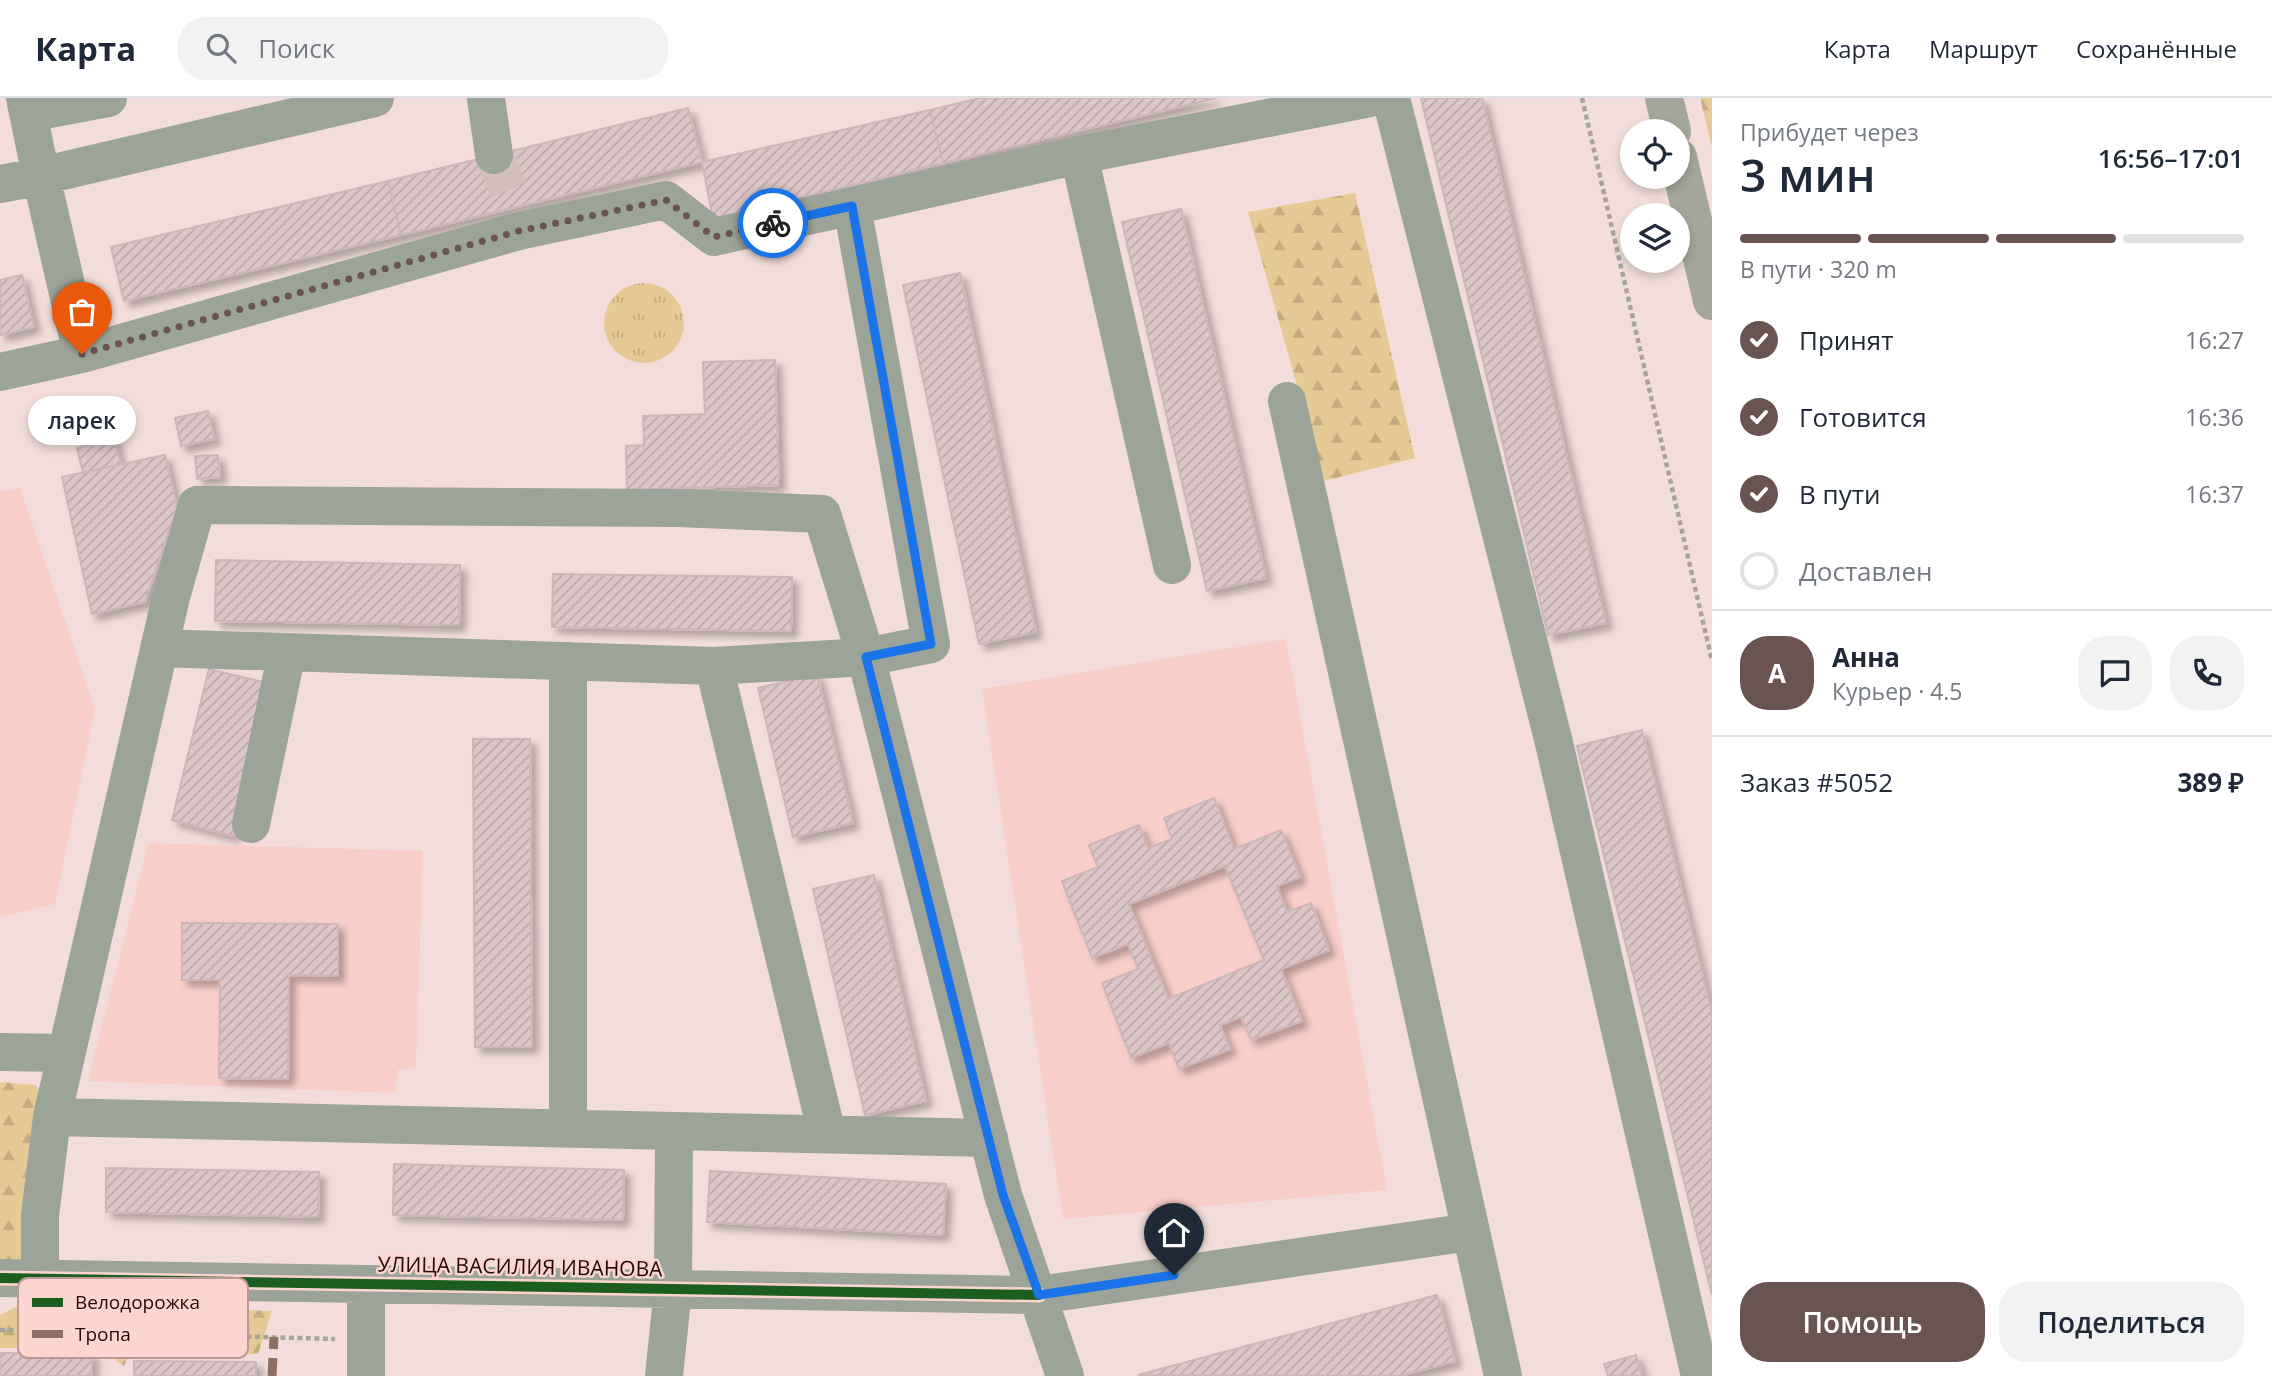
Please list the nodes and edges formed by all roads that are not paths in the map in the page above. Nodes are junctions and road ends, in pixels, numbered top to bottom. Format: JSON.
{"nodes":[{"id":1,"x":108,"y":98,"type":"edge"},
{"id":2,"x":375,"y":98,"type":"edge"},
{"id":3,"x":486,"y":98,"type":"edge"},
{"id":4,"x":1370,"y":98,"type":"edge"},
{"id":5,"x":1391,"y":98,"type":"edge"},
{"id":6,"x":1664,"y":98,"type":"edge"},
{"id":7,"x":1310,"y":103,"type":"edge"},
{"id":8,"x":27,"y":106,"type":"edge"},
{"id":9,"x":1669,"y":119,"type":"edge"},
{"id":10,"x":494,"y":155,"type":"tunnel mouth"},
{"id":11,"x":1079,"y":155,"type":"junction"},
{"id":12,"x":41,"y":176,"type":"junction"},
{"id":13,"x":0,"y":184,"type":"edge"},
{"id":14,"x":1685,"y":189,"type":"edge"},
{"id":15,"x":852,"y":206,"type":"junction"},
{"id":16,"x":1712,"y":301,"type":"edge"},
{"id":17,"x":82,"y":354,"type":"junction"},
{"id":18,"x":0,"y":372,"type":"edge"},
{"id":19,"x":1287,"y":401,"type":"dead end"},
{"id":20,"x":1172,"y":565,"type":"dead end"},
{"id":21,"x":159,"y":648,"type":"junction"},
{"id":22,"x":287,"y":653,"type":"junction"},
{"id":23,"x":866,"y":657,"type":"junction"},
{"id":24,"x":568,"y":661,"type":"junction"},
{"id":25,"x":714,"y":666,"type":"junction"},
{"id":26,"x":251,"y":824,"type":"dead end"},
{"id":27,"x":0,"y":1052,"type":"edge"},
{"id":28,"x":66,"y":1053,"type":"junction"},
{"id":29,"x":52,"y":1116,"type":"junction"},
{"id":30,"x":568,"y":1128,"type":"junction"},
{"id":31,"x":674,"y":1131,"type":"junction"},
{"id":32,"x":827,"y":1134,"type":"junction"},
{"id":33,"x":989,"y":1138,"type":"junction"},
{"id":34,"x":1469,"y":1232,"type":"junction"},
{"id":35,"x":0,"y":1278,"type":"edge"},
{"id":36,"x":18,"y":1278,"type":"edge"},
{"id":37,"x":40,"y":1278,"type":"edge"},
{"id":38,"x":248,"y":1282,"type":"edge"},
{"id":39,"x":366,"y":1284,"type":"junction"},
{"id":40,"x":673,"y":1289,"type":"junction"},
{"id":41,"x":1039,"y":1295,"type":"junction"},
{"id":42,"x":366,"y":1358,"type":"edge"},
{"id":43,"x":663,"y":1376,"type":"edge"},
{"id":44,"x":1065,"y":1376,"type":"edge"},
{"id":45,"x":1503,"y":1376,"type":"edge"},
{"id":46,"x":1700,"y":1376,"type":"edge"}],
"edges":[{"from":1,"to":8,"type":"street"},
{"from":2,"to":12,"type":"street"},
{"from":3,"to":10,"type":"street"},
{"from":4,"to":7,"type":"street"},
{"from":5,"to":46,"type":"street"},
{"from":6,"to":9,"type":"main road"},
{"from":7,"to":11,"type":"street"},
{"from":8,"to":12,"type":"street"},
{"from":11,"to":15,"type":"street"},
{"from":11,"to":20,"type":"street"},
{"from":12,"to":13,"type":"street"},
{"from":12,"to":17,"type":"street"},
{"from":14,"to":16,"type":"main road"},
{"from":15,"to":17,"type":"street"},
{"from":15,"to":23,"type":"street"},
{"from":17,"to":18,"type":"street"},
{"from":19,"to":34,"type":"street"},
{"from":21,"to":22,"type":"street"},
{"from":21,"to":23,"type":"street"},
{"from":21,"to":28,"type":"street"},
{"from":22,"to":24,"type":"street"},
{"from":22,"to":26,"type":"street"},
{"from":23,"to":25,"type":"street"},
{"from":23,"to":33,"type":"street"},
{"from":24,"to":25,"type":"street"},
{"from":24,"to":30,"type":"street"},
{"from":25,"to":32,"type":"street"},
{"from":27,"to":28,"type":"street"},
{"from":28,"to":29,"type":"street"},
{"from":29,"to":30,"type":"street"},
{"from":29,"to":37,"type":"street"},
{"from":30,"to":31,"type":"street"},
{"from":31,"to":32,"type":"street"},
{"from":31,"to":40,"type":"street"},
{"from":32,"to":33,"type":"street"},
{"from":33,"to":41,"type":"street"},
{"from":34,"to":41,"type":"street","name":"УЛИЦА ВАСИЛИЯ ИВАНОВА"},
{"from":34,"to":45,"type":"street"},
{"from":35,"to":36,"type":"street","name":"УЛИЦА ВАСИЛИЯ ИВАНОВА"},
{"from":38,"to":39,"type":"street","name":"УЛИЦА ВАСИЛИЯ ИВАНОВА"},
{"from":39,"to":40,"type":"street","name":"УЛИЦА ВАСИЛИЯ ИВАНОВА"},
{"from":39,"to":42,"type":"street"},
{"from":40,"to":41,"type":"street","name":"УЛИЦА ВАСИЛИЯ ИВАНОВА"},
{"from":40,"to":43,"type":"street"},
{"from":41,"to":44,"type":"street"}]}
